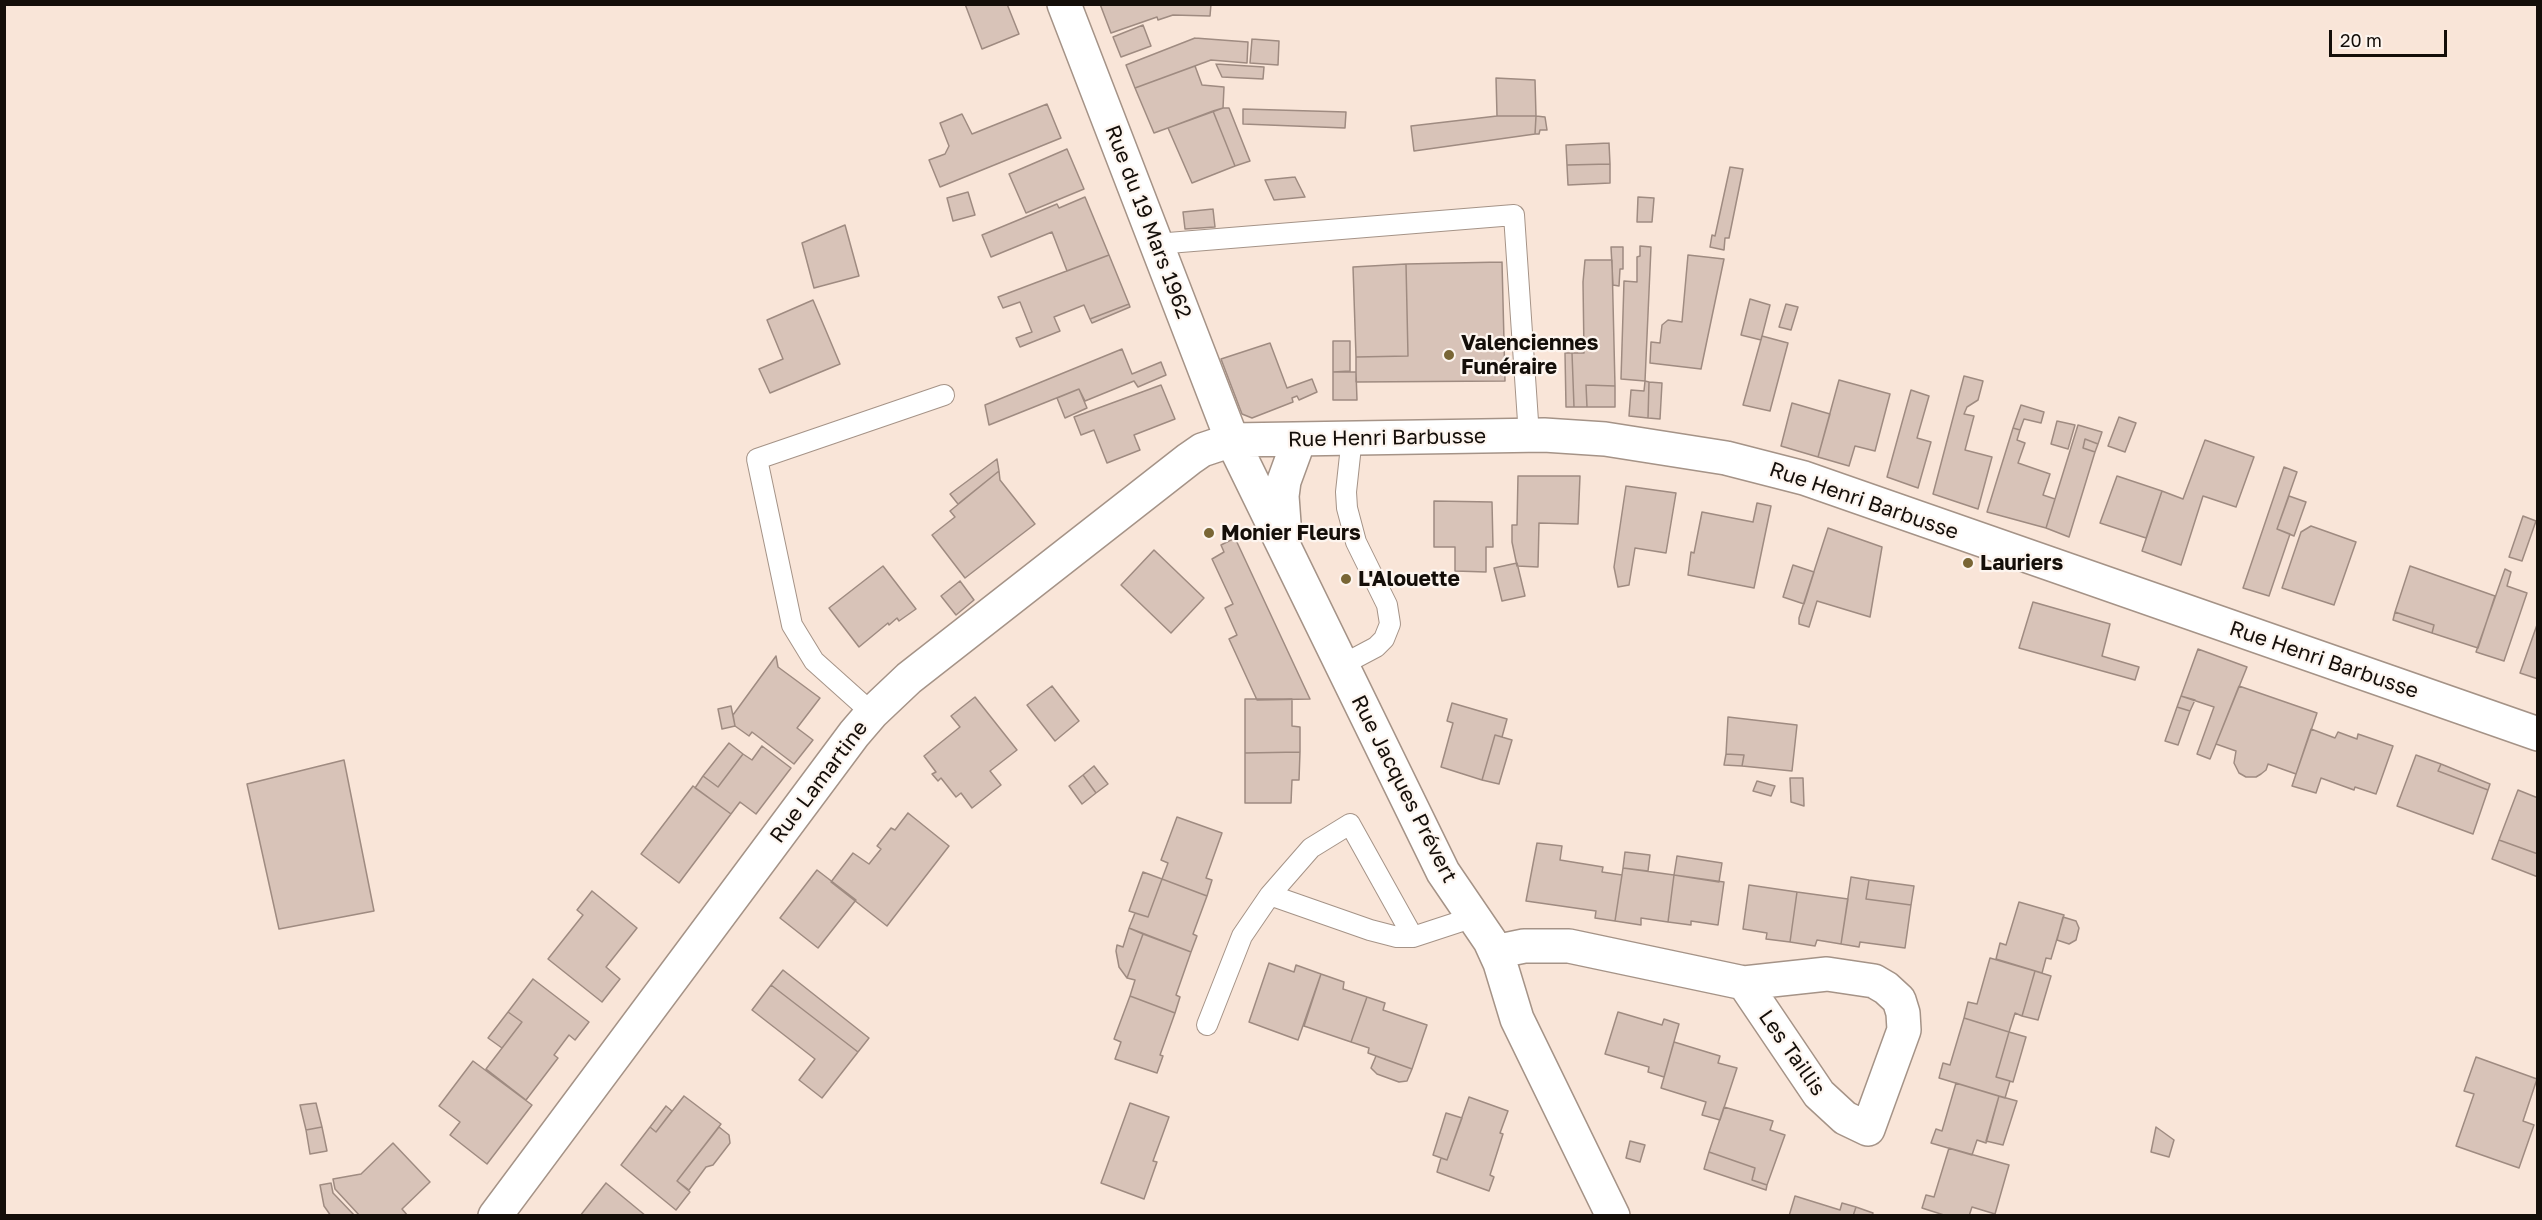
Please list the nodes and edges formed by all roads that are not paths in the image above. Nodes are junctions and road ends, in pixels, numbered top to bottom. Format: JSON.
{"nodes":[{"id":1,"x":1064,"y":4,"type":"edge"},
{"id":2,"x":1156,"y":244,"type":"junction"},
{"id":3,"x":944,"y":395,"type":"dead end"},
{"id":4,"x":1529,"y":436,"type":"junction"},
{"id":5,"x":1352,"y":437,"type":"junction"},
{"id":6,"x":1232,"y":440,"type":"junction"},
{"id":7,"x":1299,"y":440,"type":"junction"},
{"id":8,"x":1288,"y":556,"type":"junction"},
{"id":9,"x":1342,"y":666,"type":"junction"},
{"id":10,"x":872,"y":713,"type":"junction"},
{"id":11,"x":2538,"y":734,"type":"edge"},
{"id":12,"x":1270,"y":895,"type":"junction"},
{"id":13,"x":1474,"y":917,"type":"junction"},
{"id":14,"x":1413,"y":937,"type":"junction"},
{"id":15,"x":1495,"y":952,"type":"junction"},
{"id":16,"x":1744,"y":983,"type":"junction"},
{"id":17,"x":1207,"y":1024,"type":"dead end"},
{"id":18,"x":495,"y":1215,"type":"edge"},
{"id":19,"x":1613,"y":1215,"type":"edge"}],
"edges":[{"from":1,"to":2,"type":"street","name":"Rue du 19 Mars 1962"},
{"from":2,"to":4,"type":"lane"},
{"from":2,"to":6,"type":"street","name":"Rue du 19 Mars 1962"},
{"from":3,"to":10,"type":"lane"},
{"from":4,"to":5,"type":"street","name":"Rue Henri Barbusse"},
{"from":4,"to":11,"type":"street","name":"Rue Henri Barbusse"},
{"from":5,"to":7,"type":"street","name":"Rue Henri Barbusse"},
{"from":5,"to":9,"type":"lane"},
{"from":6,"to":7,"type":"street","name":"Rue Henri Barbusse"},
{"from":6,"to":8,"type":"street","name":"Rue Jacques Prévert"},
{"from":6,"to":10,"type":"street","name":"Rue Lamartine"},
{"from":7,"to":8,"type":"street","name":"Rue Jacques Prévert"},
{"from":8,"to":9,"type":"street","name":"Rue Jacques Prévert"},
{"from":9,"to":13,"type":"street","name":"Rue Jacques Prévert"},
{"from":10,"to":18,"type":"street","name":"Rue Lamartine"},
{"from":12,"to":14,"type":"lane"},
{"from":12,"to":14,"type":"lane"},
{"from":12,"to":17,"type":"lane"},
{"from":13,"to":14,"type":"lane"},
{"from":13,"to":15,"type":"street","name":"Rue Jacques Prévert"},
{"from":15,"to":16,"type":"street","name":"Les Taillis"},
{"from":15,"to":19,"type":"street","name":"Rue Jacques Prévert"},
{"from":16,"to":16,"type":"street","name":"Les Taillis"}]}
